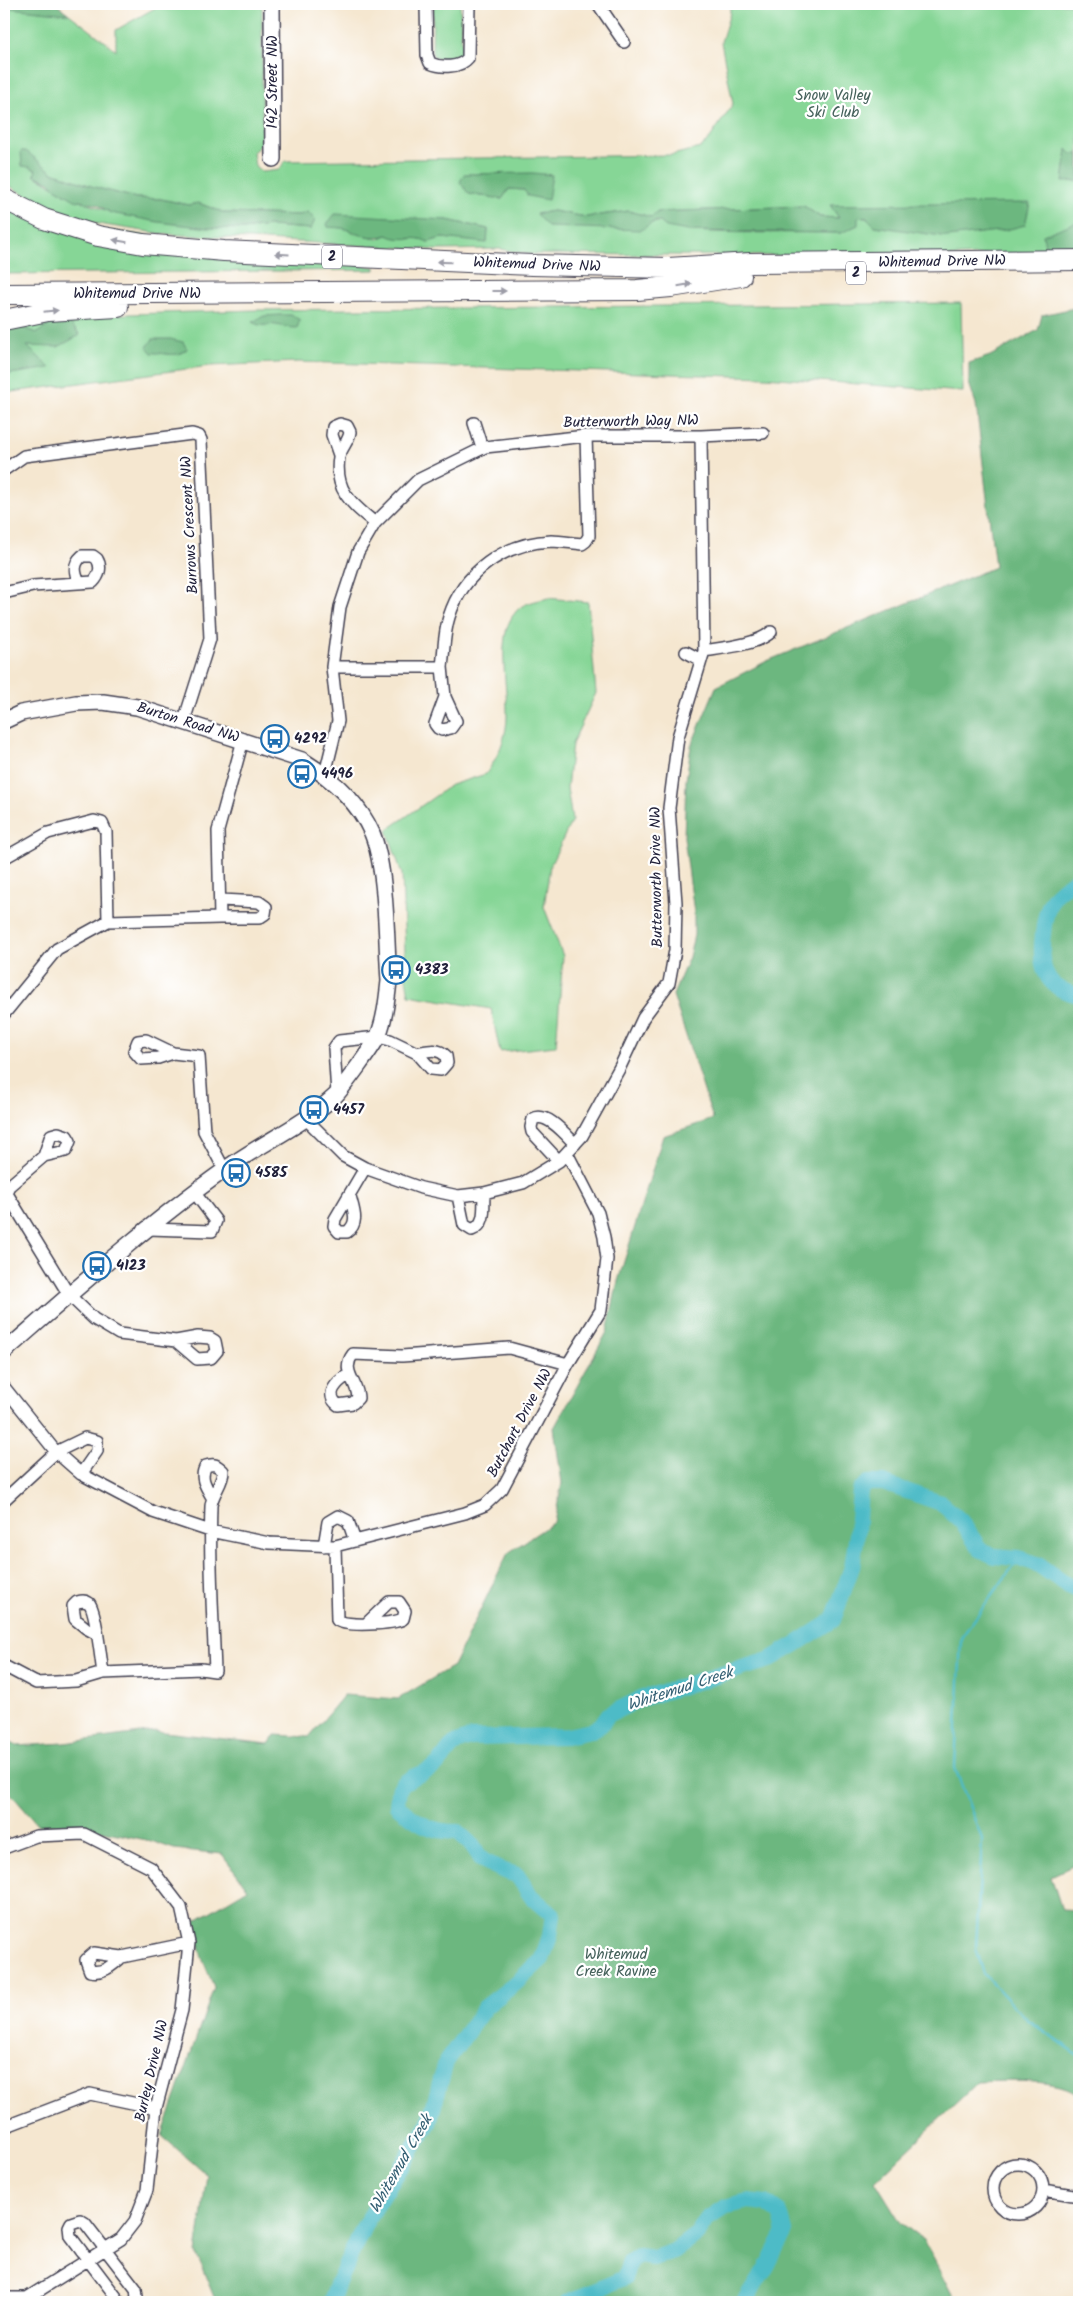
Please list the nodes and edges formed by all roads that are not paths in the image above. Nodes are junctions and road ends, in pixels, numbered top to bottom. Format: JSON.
{"nodes":[{"id":1,"x":272,"y":4,"type":"edge"},
{"id":2,"x":426,"y":4,"type":"edge"},
{"id":3,"x":469,"y":4,"type":"edge"},
{"id":4,"x":598,"y":4,"type":"edge"},
{"id":5,"x":624,"y":42,"type":"dead end"},
{"id":6,"x":273,"y":159,"type":"dead end"},
{"id":7,"x":4,"y":199,"type":"edge"},
{"id":8,"x":1078,"y":264,"type":"edge"},
{"id":9,"x":668,"y":268,"type":"junction"},
{"id":10,"x":4,"y":281,"type":"edge"},
{"id":11,"x":415,"y":292,"type":"junction"},
{"id":12,"x":4,"y":294,"type":"edge"},
{"id":13,"x":4,"y":320,"type":"edge"},
{"id":14,"x":474,"y":423,"type":"dead end"},
{"id":15,"x":763,"y":433,"type":"dead end"},
{"id":16,"x":586,"y":436,"type":"junction"},
{"id":17,"x":701,"y":436,"type":"junction"},
{"id":18,"x":482,"y":448,"type":"junction"},
{"id":19,"x":339,"y":455,"type":"dead end"},
{"id":20,"x":4,"y":470,"type":"edge"},
{"id":21,"x":375,"y":523,"type":"junction"},
{"id":22,"x":78,"y":582,"type":"dead end"},
{"id":23,"x":4,"y":593,"type":"edge"},
{"id":24,"x":771,"y":632,"type":"dead end"},
{"id":25,"x":686,"y":652,"type":"dead end"},
{"id":26,"x":702,"y":656,"type":"junction"},
{"id":27,"x":332,"y":667,"type":"junction"},
{"id":28,"x":442,"y":667,"type":"junction"},
{"id":29,"x":444,"y":697,"type":"dead end"},
{"id":30,"x":4,"y":721,"type":"edge"},
{"id":31,"x":184,"y":721,"type":"junction"},
{"id":32,"x":243,"y":740,"type":"junction"},
{"id":33,"x":325,"y":774,"type":"junction"},
{"id":34,"x":4,"y":858,"type":"edge"},
{"id":35,"x":220,"y":900,"type":"junction"},
{"id":36,"x":220,"y":918,"type":"junction"},
{"id":37,"x":108,"y":921,"type":"junction"},
{"id":38,"x":4,"y":1014,"type":"edge"},
{"id":39,"x":378,"y":1037,"type":"junction"},
{"id":40,"x":173,"y":1053,"type":"dead end"},
{"id":41,"x":417,"y":1053,"type":"dead end"},
{"id":42,"x":336,"y":1094,"type":"junction"},
{"id":43,"x":306,"y":1118,"type":"junction"},
{"id":44,"x":575,"y":1144,"type":"junction"},
{"id":45,"x":44,"y":1156,"type":"dead end"},
{"id":46,"x":563,"y":1157,"type":"junction"},
{"id":47,"x":365,"y":1168,"type":"junction"},
{"id":48,"x":224,"y":1169,"type":"junction"},
{"id":49,"x":194,"y":1192,"type":"junction"},
{"id":50,"x":484,"y":1193,"type":"junction"},
{"id":51,"x":350,"y":1196,"type":"dead end"},
{"id":52,"x":458,"y":1196,"type":"junction"},
{"id":53,"x":149,"y":1229,"type":"junction"},
{"id":54,"x":69,"y":1295,"type":"junction"},
{"id":55,"x":176,"y":1342,"type":"dead end"},
{"id":56,"x":4,"y":1352,"type":"edge"},
{"id":57,"x":568,"y":1364,"type":"junction"},
{"id":58,"x":348,"y":1375,"type":"dead end"},
{"id":59,"x":4,"y":1387,"type":"edge"},
{"id":60,"x":56,"y":1452,"type":"junction"},
{"id":61,"x":81,"y":1474,"type":"junction"},
{"id":62,"x":212,"y":1498,"type":"dead end"},
{"id":63,"x":4,"y":1500,"type":"edge"},
{"id":64,"x":210,"y":1531,"type":"junction"},
{"id":65,"x":355,"y":1541,"type":"junction"},
{"id":66,"x":329,"y":1546,"type":"junction"},
{"id":67,"x":367,"y":1623,"type":"dead end"},
{"id":68,"x":97,"y":1634,"type":"dead end"},
{"id":69,"x":4,"y":1666,"type":"edge"},
{"id":70,"x":103,"y":1673,"type":"junction"},
{"id":71,"x":4,"y":1848,"type":"edge"},
{"id":72,"x":189,"y":1944,"type":"junction"},
{"id":73,"x":122,"y":1957,"type":"dead end"},
{"id":74,"x":156,"y":2108,"type":"junction"},
{"id":75,"x":4,"y":2127,"type":"edge"},
{"id":76,"x":1044,"y":2190,"type":"junction"},
{"id":77,"x":1079,"y":2196,"type":"edge"},
{"id":78,"x":105,"y":2249,"type":"junction"},
{"id":79,"x":88,"y":2261,"type":"junction"},
{"id":80,"x":4,"y":2298,"type":"edge"},
{"id":81,"x":120,"y":2302,"type":"edge"},
{"id":82,"x":134,"y":2302,"type":"edge"}],
"edges":[{"from":1,"to":6,"type":"street","name":"142 Street NW"},
{"from":2,"to":3,"type":"street"},
{"from":4,"to":5,"type":"street"},
{"from":9,"to":7,"type":"highway","name":"Whitemud Drive NW","number":"2","one_way":true},
{"from":8,"to":9,"type":"highway","name":"Whitemud Drive NW","number":"2"},
{"from":11,"to":8,"type":"highway","name":"Whitemud Drive NW","number":"2","one_way":true},
{"from":9,"to":10,"type":"highway"},
{"from":11,"to":12,"type":"highway","name":"Whitemud Drive NW","number":"2"},
{"from":13,"to":11,"type":"highway","one_way":true},
{"from":14,"to":18,"type":"street"},
{"from":15,"to":17,"type":"street","name":"Butterworth Way NW"},
{"from":16,"to":17,"type":"street","name":"Butterworth Way NW"},
{"from":16,"to":18,"type":"street","name":"Butterworth Way NW"},
{"from":16,"to":28,"type":"street"},
{"from":17,"to":26,"type":"street","name":"Butterworth Drive NW"},
{"from":18,"to":21,"type":"street","name":"Butterworth Way NW"},
{"from":19,"to":21,"type":"street"},
{"from":20,"to":31,"type":"street","name":"Burrows Crescent NW"},
{"from":21,"to":27,"type":"street","name":"Butterworth Way NW"},
{"from":22,"to":23,"type":"street"},
{"from":24,"to":26,"type":"street"},
{"from":25,"to":26,"type":"street"},
{"from":26,"to":44,"type":"street","name":"Butterworth Drive NW"},
{"from":27,"to":28,"type":"street"},
{"from":27,"to":33,"type":"street","name":"Butterworth Way NW"},
{"from":28,"to":29,"type":"street"},
{"from":30,"to":31,"type":"street","name":"Burton Road NW"},
{"from":31,"to":32,"type":"street","name":"Burton Road NW"},
{"from":32,"to":33,"type":"street","name":"Burton Road NW"},
{"from":32,"to":35,"type":"street"},
{"from":33,"to":39,"type":"street","name":"Burton Road NW"},
{"from":34,"to":37,"type":"street"},
{"from":35,"to":36,"type":"street"},
{"from":35,"to":36,"type":"street"},
{"from":36,"to":37,"type":"street"},
{"from":37,"to":38,"type":"street"},
{"from":39,"to":41,"type":"street"},
{"from":39,"to":42,"type":"street","name":"Burton Road NW"},
{"from":39,"to":42,"type":"street"},
{"from":40,"to":48,"type":"street"},
{"from":42,"to":43,"type":"street","name":"Burton Road NW"},
{"from":43,"to":47,"type":"street","name":"Butterworth Drive NW"},
{"from":43,"to":48,"type":"street","name":"Burton Road NW"},
{"from":44,"to":46,"type":"street","name":"Butterworth Drive NW"},
{"from":44,"to":46,"type":"street"},
{"from":45,"to":54,"type":"street"},
{"from":46,"to":50,"type":"street","name":"Butterworth Drive NW"},
{"from":46,"to":57,"type":"street","name":"Butchart Drive NW"},
{"from":47,"to":51,"type":"street"},
{"from":47,"to":52,"type":"street","name":"Butterworth Drive NW"},
{"from":48,"to":49,"type":"street","name":"Burton Road NW"},
{"from":49,"to":53,"type":"street","name":"Burton Road NW"},
{"from":49,"to":53,"type":"street"},
{"from":50,"to":52,"type":"street","name":"Butterworth Drive NW"},
{"from":50,"to":52,"type":"street"},
{"from":53,"to":54,"type":"street","name":"Burton Road NW"},
{"from":54,"to":55,"type":"street"},
{"from":54,"to":56,"type":"street","name":"Burton Road NW"},
{"from":57,"to":58,"type":"street","name":"Butchart Drive NW"},
{"from":57,"to":65,"type":"street","name":"Butchart Drive NW"},
{"from":59,"to":60,"type":"street","name":"Butchart Drive NW"},
{"from":60,"to":61,"type":"street","name":"Butchart Drive NW"},
{"from":60,"to":61,"type":"street"},
{"from":60,"to":63,"type":"street"},
{"from":61,"to":64,"type":"street","name":"Butchart Drive NW"},
{"from":62,"to":64,"type":"street"},
{"from":64,"to":66,"type":"street","name":"Butchart Drive NW"},
{"from":64,"to":70,"type":"street"},
{"from":65,"to":66,"type":"street","name":"Butchart Drive NW"},
{"from":65,"to":66,"type":"street"},
{"from":66,"to":67,"type":"street"},
{"from":68,"to":70,"type":"street"},
{"from":69,"to":70,"type":"street"},
{"from":71,"to":72,"type":"street","name":"Burley Drive NW"},
{"from":72,"to":73,"type":"street"},
{"from":72,"to":74,"type":"street","name":"Burley Drive NW"},
{"from":74,"to":75,"type":"street"},
{"from":74,"to":78,"type":"street","name":"Burley Drive NW"},
{"from":76,"to":76,"type":"street"},
{"from":76,"to":77,"type":"street"},
{"from":78,"to":79,"type":"street","name":"Burley Drive NW"},
{"from":78,"to":79,"type":"street"},
{"from":78,"to":82,"type":"street"},
{"from":79,"to":80,"type":"street","name":"Burley Drive NW"},
{"from":79,"to":81,"type":"street"}]}
